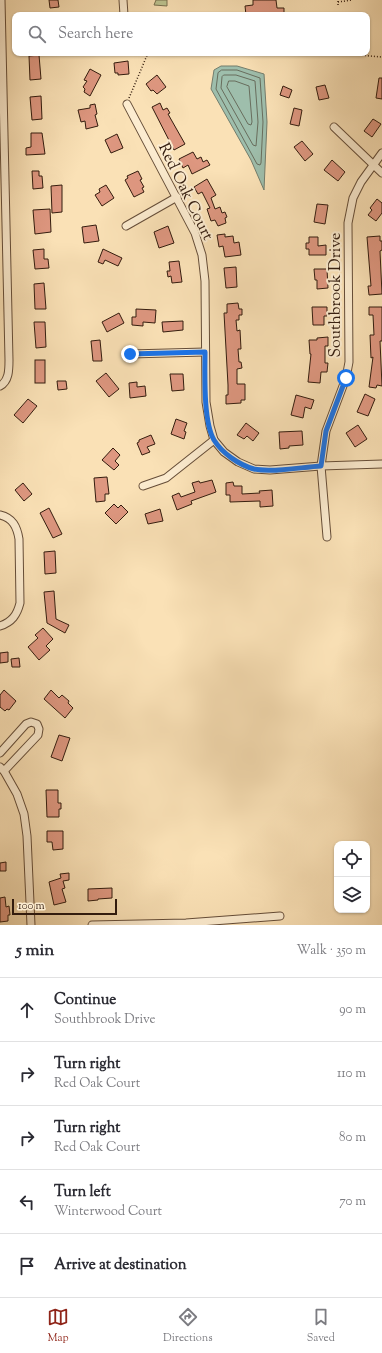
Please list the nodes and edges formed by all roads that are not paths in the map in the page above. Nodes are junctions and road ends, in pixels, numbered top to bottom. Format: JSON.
{"nodes":[{"id":1,"x":1,"y":0,"type":"edge"},
{"id":2,"x":124,"y":0,"type":"edge"},
{"id":3,"x":124,"y":12,"type":"edge"},
{"id":4,"x":127,"y":104,"type":"road end"},
{"id":5,"x":334,"y":127,"type":"dead end"},
{"id":6,"x":2,"y":142,"type":"edge"},
{"id":7,"x":382,"y":154,"type":"edge"},
{"id":8,"x":374,"y":165,"type":"junction"},
{"id":9,"x":382,"y":173,"type":"edge"},
{"id":10,"x":177,"y":197,"type":"junction"},
{"id":11,"x":126,"y":226,"type":"dead end"},
{"id":12,"x":3,"y":265,"type":"edge"},
{"id":13,"x":205,"y":352,"type":"junction"},
{"id":14,"x":130,"y":354,"type":"dead end"},
{"id":15,"x":2,"y":385,"type":"edge"},
{"id":16,"x":214,"y":440,"type":"junction"},
{"id":17,"x":382,"y":464,"type":"edge"},
{"id":18,"x":321,"y":466,"type":"junction"},
{"id":19,"x":143,"y":486,"type":"dead end"},
{"id":20,"x":0,"y":515,"type":"edge"},
{"id":21,"x":327,"y":537,"type":"dead end"},
{"id":22,"x":0,"y":626,"type":"edge"},
{"id":23,"x":0,"y":753,"type":"edge"},
{"id":24,"x":2,"y":769,"type":"edge"},
{"id":25,"x":280,"y":916,"type":"dead end"},
{"id":26,"x":186,"y":924,"type":"edge"},
{"id":27,"x":31,"y":925,"type":"edge"},
{"id":28,"x":92,"y":925,"type":"edge"}],
"edges":[{"from":1,"to":6,"type":"street"},
{"from":2,"to":3,"type":"street"},
{"from":4,"to":10,"type":"street","name":"Red Oak Court"},
{"from":5,"to":8,"type":"street"},
{"from":6,"to":12,"type":"street"},
{"from":7,"to":8,"type":"street","name":"Southbrook Drive"},
{"from":8,"to":9,"type":"street"},
{"from":8,"to":18,"type":"street","name":"Southbrook Drive"},
{"from":10,"to":11,"type":"street"},
{"from":10,"to":13,"type":"street","name":"Red Oak Court"},
{"from":12,"to":15,"type":"street"},
{"from":13,"to":14,"type":"street"},
{"from":13,"to":16,"type":"street","name":"Red Oak Court"},
{"from":16,"to":18,"type":"street","name":"Red Oak Court"},
{"from":16,"to":19,"type":"street"},
{"from":17,"to":18,"type":"street","name":"Red Oak Court"},
{"from":18,"to":21,"type":"street","name":"Southbrook Drive"},
{"from":20,"to":22,"type":"street"},
{"from":23,"to":24,"type":"street"},
{"from":24,"to":27,"type":"street"},
{"from":25,"to":26,"type":"street"},
{"from":26,"to":28,"type":"street"}]}
